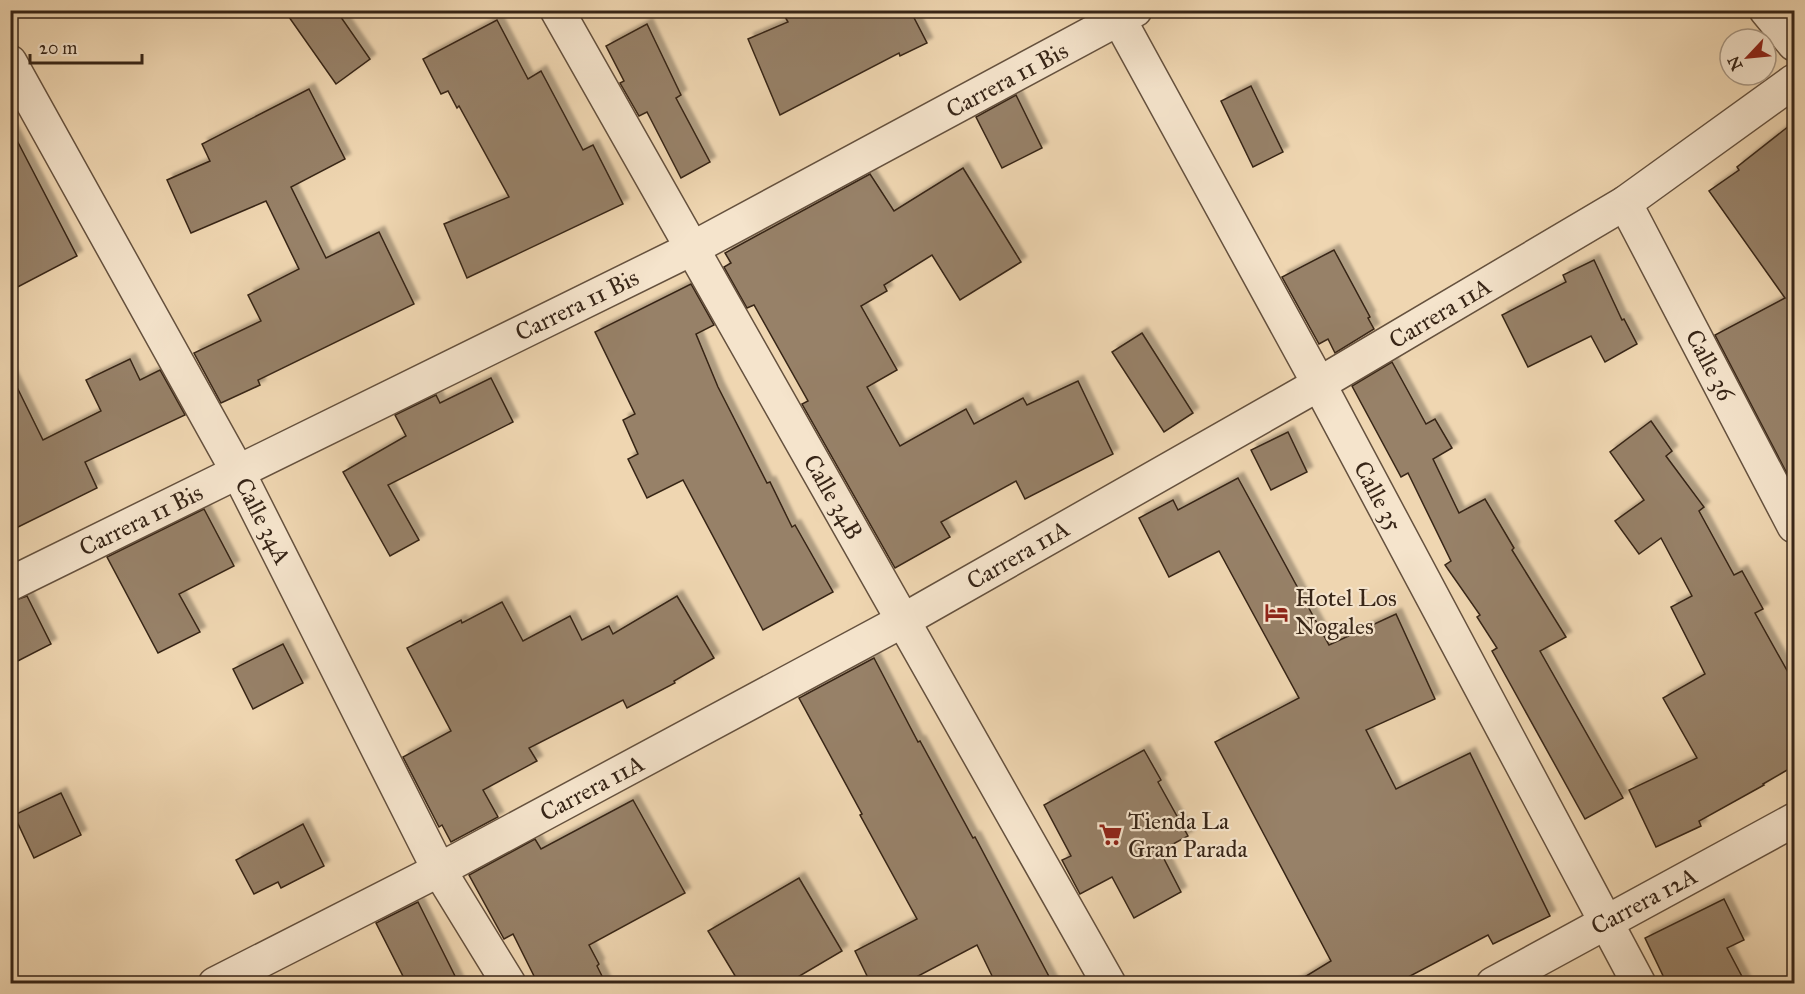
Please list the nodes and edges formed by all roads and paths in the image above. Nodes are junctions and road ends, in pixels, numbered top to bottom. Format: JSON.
{"nodes":[{"id":1,"x":557,"y":10,"type":"edge"},
{"id":2,"x":1766,"y":10,"type":"edge"},
{"id":3,"x":1123,"y":14,"type":"edge"},
{"id":4,"x":1794,"y":44,"type":"edge"},
{"id":5,"x":10,"y":62,"type":"edge"},
{"id":6,"x":1794,"y":81,"type":"edge"},
{"id":7,"x":1625,"y":203,"type":"junction"},
{"id":8,"x":691,"y":249,"type":"junction"},
{"id":9,"x":1319,"y":384,"type":"junction"},
{"id":10,"x":238,"y":472,"type":"junction"},
{"id":11,"x":1794,"y":526,"type":"edge"},
{"id":12,"x":10,"y":584,"type":"edge"},
{"id":13,"x":904,"y":620,"type":"junction"},
{"id":14,"x":1794,"y":820,"type":"edge"},
{"id":15,"x":439,"y":870,"type":"junction"},
{"id":16,"x":1605,"y":922,"type":"junction"},
{"id":17,"x":215,"y":984,"type":"edge"},
{"id":18,"x":508,"y":984,"type":"edge"},
{"id":19,"x":1109,"y":984,"type":"edge"},
{"id":20,"x":1493,"y":984,"type":"edge"},
{"id":21,"x":1639,"y":984,"type":"edge"}],
"edges":[{"from":1,"to":8,"type":"street","name":"Calle 34B"},
{"from":2,"to":4,"type":"street"},
{"from":3,"to":8,"type":"street","name":"Carrera 11 Bis"},
{"from":3,"to":9,"type":"street","name":"Calle 35"},
{"from":5,"to":10,"type":"street","name":"Calle 34A"},
{"from":6,"to":7,"type":"street","name":"Carrera 11A"},
{"from":7,"to":9,"type":"street","name":"Carrera 11A"},
{"from":7,"to":11,"type":"street","name":"Calle 36"},
{"from":8,"to":10,"type":"street","name":"Carrera 11 Bis"},
{"from":8,"to":13,"type":"street","name":"Calle 34B"},
{"from":9,"to":13,"type":"street","name":"Carrera 11A"},
{"from":9,"to":16,"type":"street","name":"Calle 35"},
{"from":10,"to":12,"type":"street","name":"Carrera 11 Bis"},
{"from":10,"to":15,"type":"street","name":"Calle 34A"},
{"from":13,"to":15,"type":"street","name":"Carrera 11A"},
{"from":13,"to":19,"type":"street","name":"Calle 34B"},
{"from":14,"to":16,"type":"street","name":"Carrera 12A"},
{"from":15,"to":17,"type":"street","name":"Carrera 11A"},
{"from":15,"to":18,"type":"street","name":"Calle 34A"},
{"from":16,"to":20,"type":"street","name":"Carrera 12A"},
{"from":16,"to":21,"type":"street","name":"Calle 35"}]}
